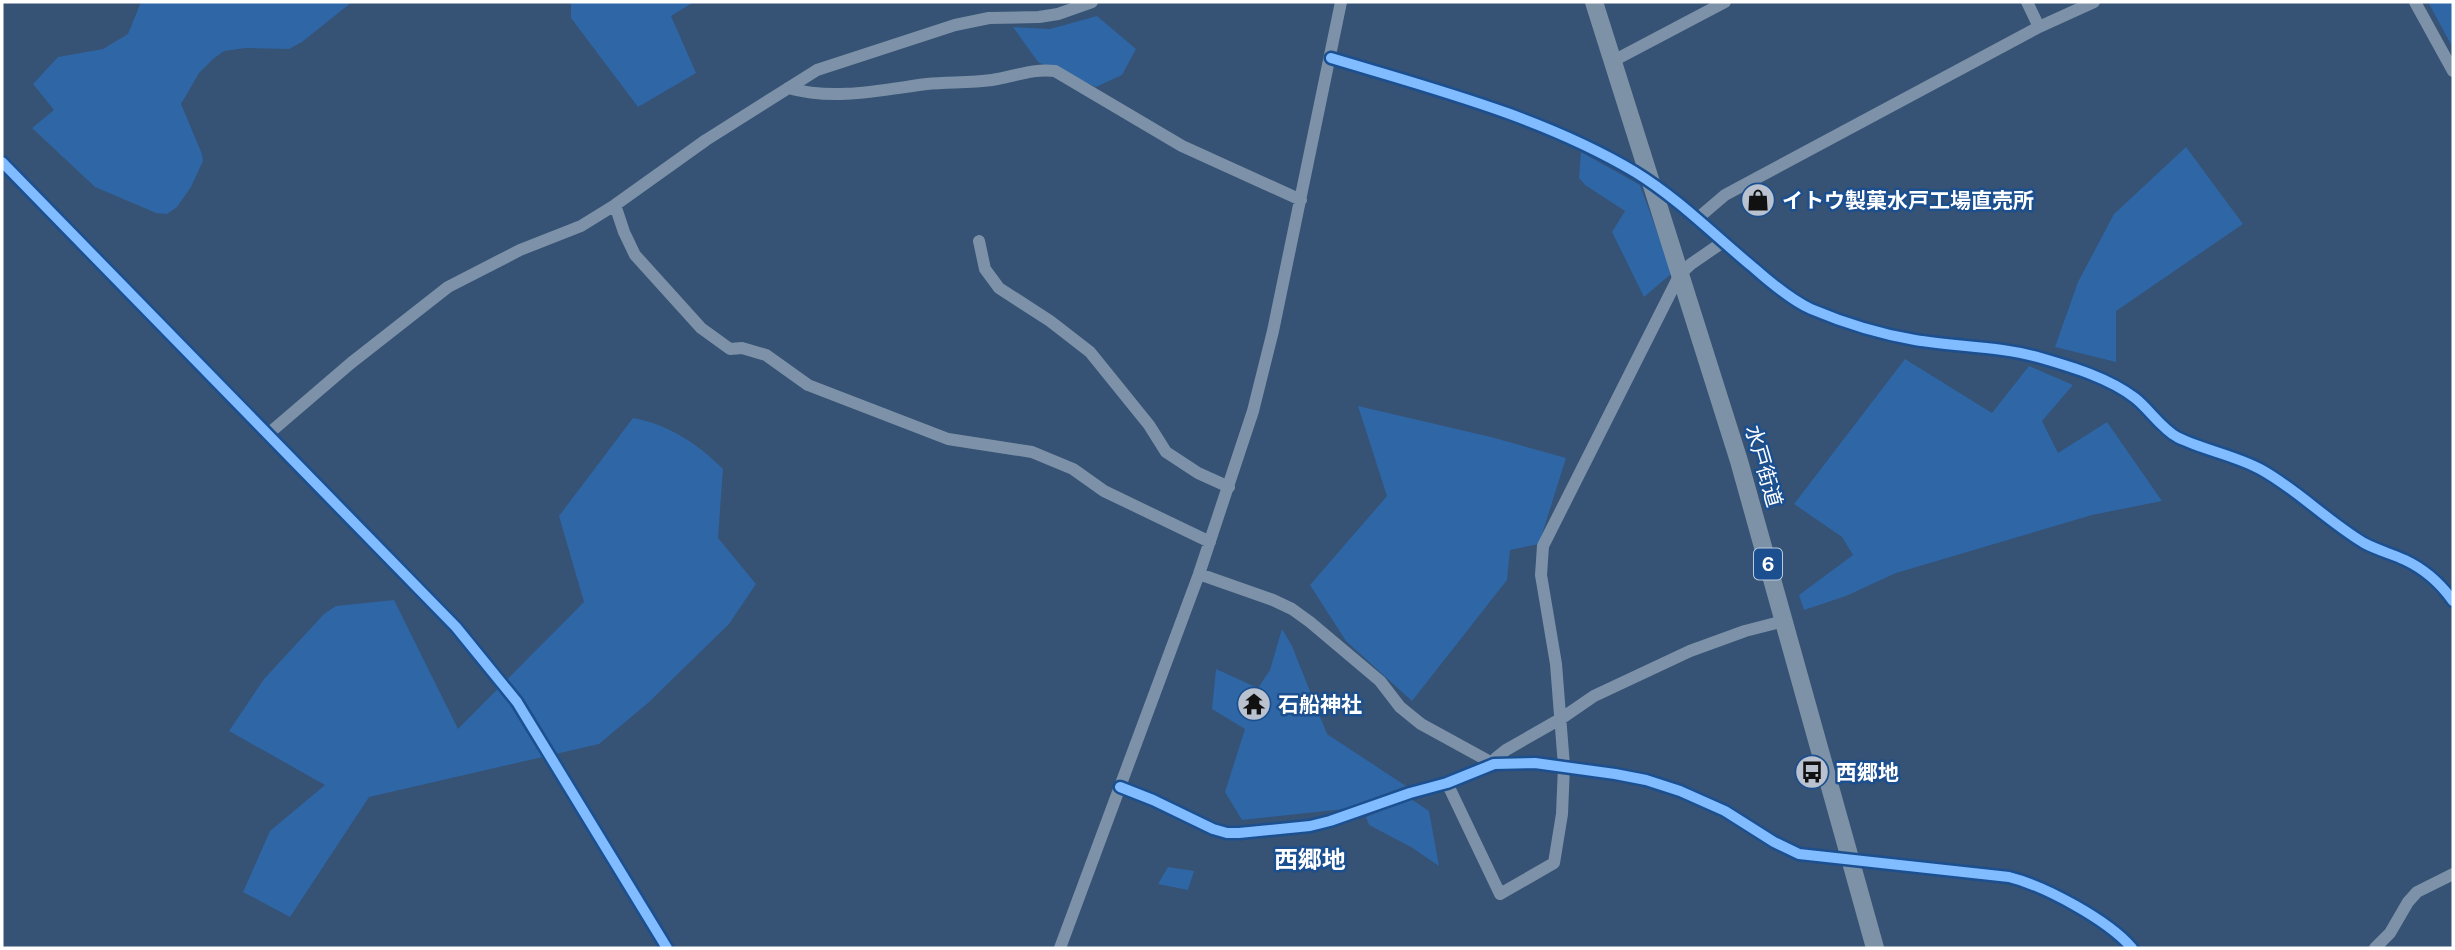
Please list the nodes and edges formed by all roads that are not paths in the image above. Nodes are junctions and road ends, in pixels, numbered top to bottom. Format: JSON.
{"nodes":[{"id":1,"x":1092,"y":2,"type":"edge"},
{"id":2,"x":1341,"y":2,"type":"edge"},
{"id":3,"x":1594,"y":2,"type":"edge"},
{"id":4,"x":1725,"y":2,"type":"edge"},
{"id":5,"x":2027,"y":2,"type":"edge"},
{"id":6,"x":2094,"y":2,"type":"edge"},
{"id":7,"x":2415,"y":2,"type":"edge"},
{"id":8,"x":2039,"y":27,"type":"junction"},
{"id":9,"x":1331,"y":58,"type":"junction"},
{"id":10,"x":1612,"y":61,"type":"junction"},
{"id":11,"x":2453,"y":71,"type":"edge"},
{"id":12,"x":788,"y":88,"type":"junction"},
{"id":13,"x":2,"y":162,"type":"edge"},
{"id":14,"x":1650,"y":183,"type":"junction"},
{"id":15,"x":1301,"y":200,"type":"junction"},
{"id":16,"x":615,"y":205,"type":"junction"},
{"id":17,"x":1698,"y":218,"type":"junction"},
{"id":18,"x":979,"y":241,"type":"dead end"},
{"id":19,"x":1723,"y":242,"type":"junction"},
{"id":20,"x":1680,"y":274,"type":"junction"},
{"id":21,"x":267,"y":435,"type":"junction"},
{"id":22,"x":1229,"y":487,"type":"junction"},
{"id":23,"x":1210,"y":542,"type":"junction"},
{"id":24,"x":1199,"y":574,"type":"junction"},
{"id":25,"x":2453,"y":601,"type":"edge"},
{"id":26,"x":1784,"y":621,"type":"junction"},
{"id":27,"x":1562,"y":718,"type":"junction"},
{"id":28,"x":1494,"y":764,"type":"junction"},
{"id":29,"x":1564,"y":766,"type":"junction"},
{"id":30,"x":1447,"y":783,"type":"junction"},
{"id":31,"x":1120,"y":787,"type":"junction"},
{"id":32,"x":1851,"y":860,"type":"junction"},
{"id":33,"x":2453,"y":874,"type":"edge"},
{"id":34,"x":667,"y":948,"type":"edge"},
{"id":35,"x":1060,"y":948,"type":"edge"},
{"id":36,"x":1875,"y":948,"type":"edge"},
{"id":37,"x":2132,"y":948,"type":"edge"},
{"id":38,"x":2375,"y":948,"type":"edge"}],
"edges":[{"from":1,"to":12,"type":"street"},
{"from":2,"to":9,"type":"street"},
{"from":3,"to":10,"type":"highway","name":"水戸街道","number":"6"},
{"from":4,"to":10,"type":"street"},
{"from":5,"to":8,"type":"street"},
{"from":6,"to":8,"type":"street"},
{"from":7,"to":11,"type":"street"},
{"from":8,"to":17,"type":"street"},
{"from":9,"to":14,"type":"street"},
{"from":9,"to":15,"type":"street"},
{"from":10,"to":14,"type":"highway","name":"水戸街道","number":"6"},
{"from":12,"to":15,"type":"street"},
{"from":12,"to":16,"type":"street"},
{"from":13,"to":21,"type":"street"},
{"from":14,"to":17,"type":"street"},
{"from":14,"to":20,"type":"highway","name":"水戸街道","number":"6"},
{"from":15,"to":22,"type":"street"},
{"from":16,"to":21,"type":"street"},
{"from":16,"to":23,"type":"street"},
{"from":17,"to":19,"type":"street"},
{"from":18,"to":22,"type":"street"},
{"from":19,"to":20,"type":"street"},
{"from":19,"to":25,"type":"street"},
{"from":20,"to":26,"type":"highway","name":"水戸街道","number":"6"},
{"from":20,"to":27,"type":"street"},
{"from":21,"to":34,"type":"street"},
{"from":22,"to":23,"type":"street"},
{"from":23,"to":24,"type":"street"},
{"from":24,"to":28,"type":"street"},
{"from":24,"to":31,"type":"street"},
{"from":26,"to":27,"type":"street"},
{"from":26,"to":32,"type":"highway","name":"水戸街道","number":"6"},
{"from":27,"to":28,"type":"street"},
{"from":27,"to":29,"type":"street"},
{"from":28,"to":29,"type":"street"},
{"from":28,"to":30,"type":"street"},
{"from":29,"to":30,"type":"street"},
{"from":29,"to":32,"type":"street"},
{"from":30,"to":31,"type":"street"},
{"from":31,"to":35,"type":"street"},
{"from":32,"to":36,"type":"highway","name":"水戸街道","number":"6"},
{"from":32,"to":37,"type":"street"},
{"from":33,"to":38,"type":"street"}]}
